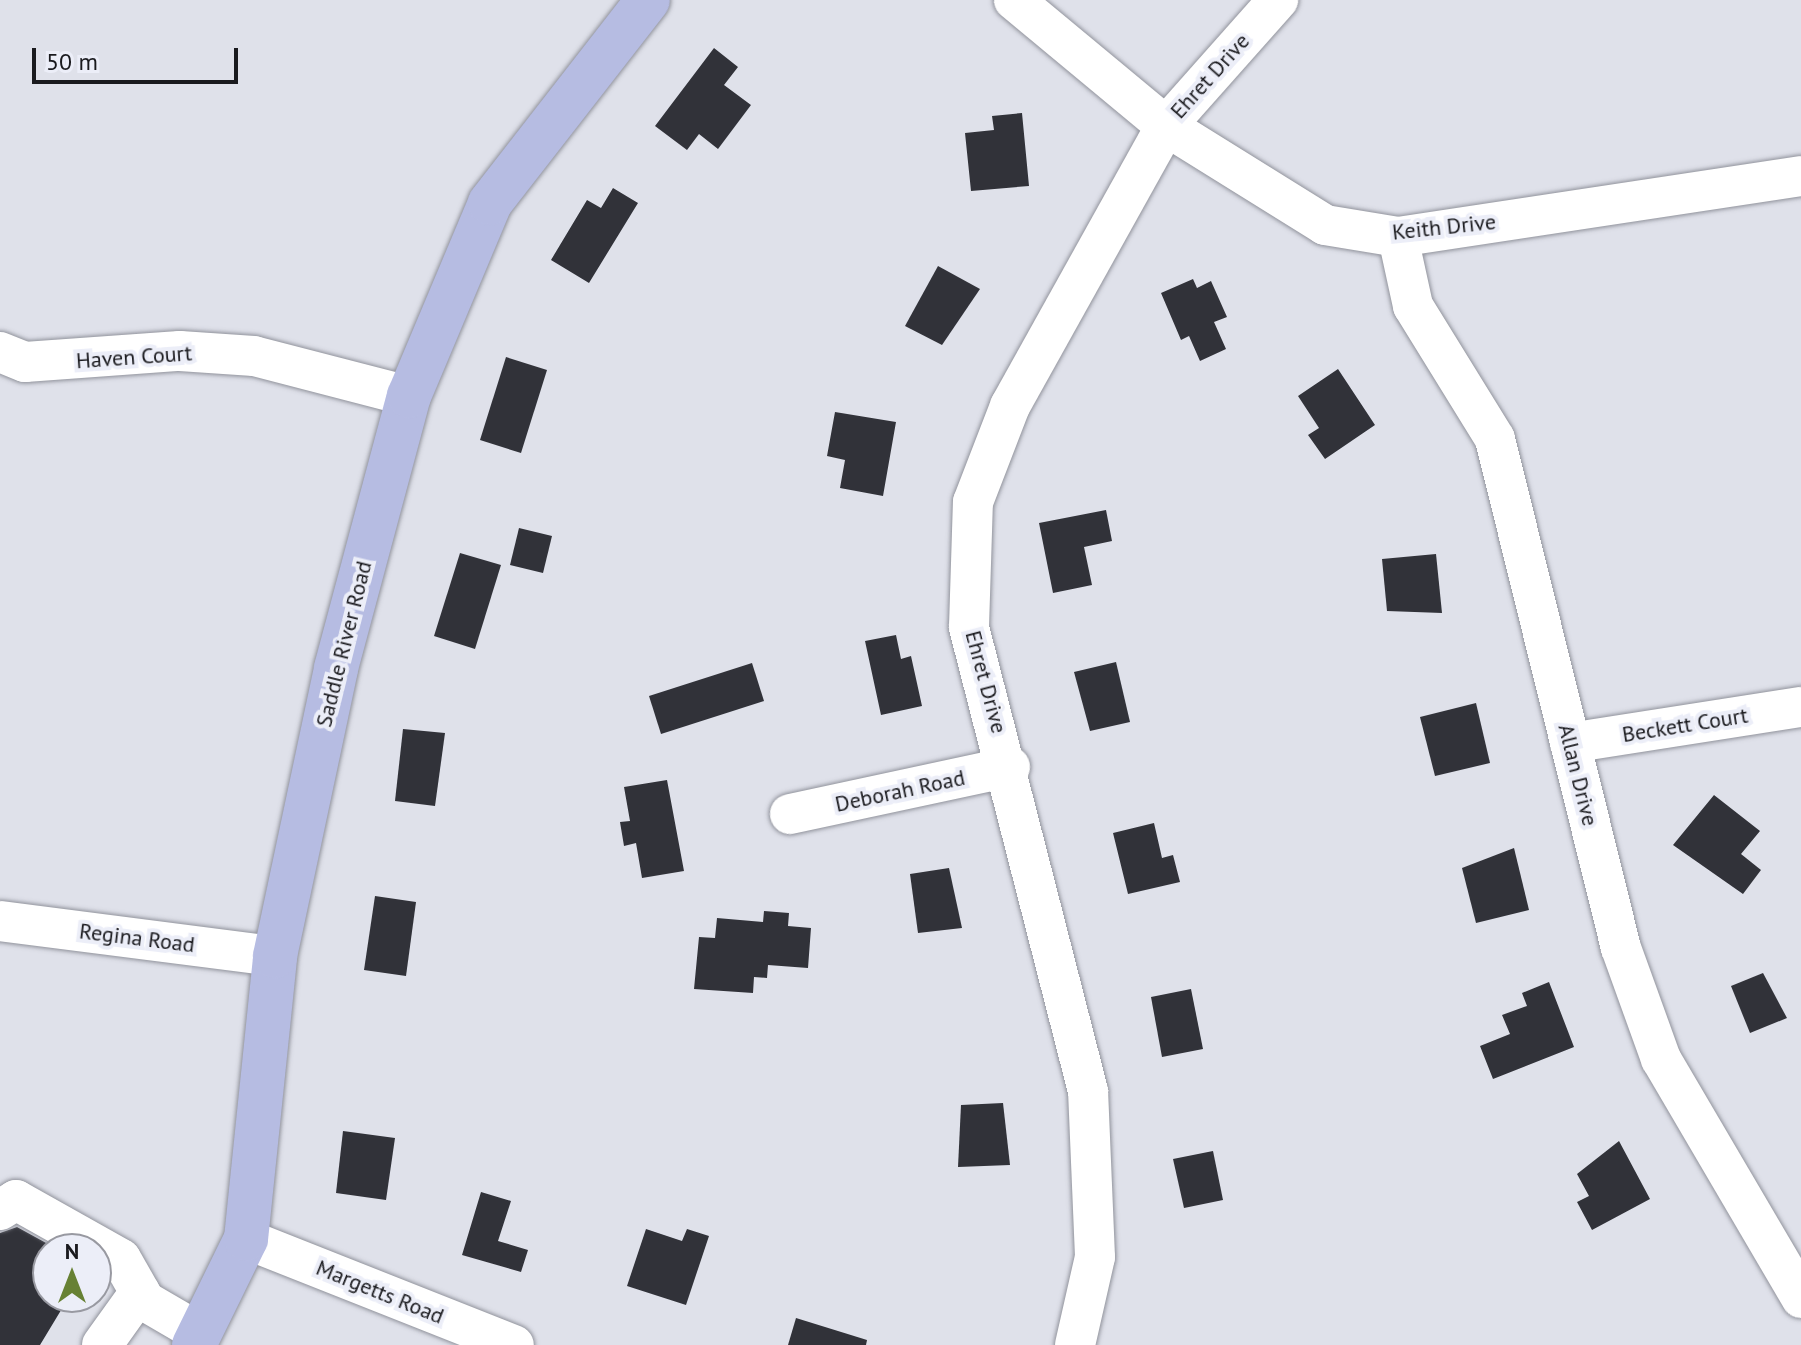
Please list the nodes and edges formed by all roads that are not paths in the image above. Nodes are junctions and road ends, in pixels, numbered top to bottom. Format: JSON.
{"nodes":[{"id":1,"x":648,"y":0,"type":"edge"},
{"id":2,"x":1014,"y":0,"type":"edge"},
{"id":3,"x":1278,"y":0,"type":"edge"},
{"id":4,"x":1166,"y":126,"type":"junction"},
{"id":5,"x":1801,"y":176,"type":"edge"},
{"id":6,"x":1398,"y":237,"type":"junction"},
{"id":7,"x":0,"y":352,"type":"edge"},
{"id":8,"x":409,"y":396,"type":"junction"},
{"id":9,"x":1801,"y":707,"type":"edge"},
{"id":10,"x":1570,"y":743,"type":"junction"},
{"id":11,"x":1010,"y":767,"type":"junction"},
{"id":12,"x":790,"y":814,"type":"dead end"},
{"id":13,"x":0,"y":921,"type":"edge"},
{"id":14,"x":275,"y":956,"type":"junction"},
{"id":15,"x":0,"y":1210,"type":"edge"},
{"id":16,"x":246,"y":1239,"type":"junction"},
{"id":17,"x":140,"y":1292,"type":"junction"},
{"id":18,"x":1801,"y":1298,"type":"edge"},
{"id":19,"x":197,"y":1339,"type":"edge"},
{"id":20,"x":102,"y":1345,"type":"edge"},
{"id":21,"x":514,"y":1345,"type":"edge"},
{"id":22,"x":1075,"y":1345,"type":"edge"}],
"edges":[{"from":1,"to":8,"type":"main road","name":"Saddle River Road"},
{"from":2,"to":4,"type":"street","name":"Keith Drive"},
{"from":3,"to":4,"type":"street","name":"Ehret Drive"},
{"from":4,"to":6,"type":"street","name":"Keith Drive"},
{"from":4,"to":11,"type":"street","name":"Ehret Drive"},
{"from":5,"to":6,"type":"street","name":"Keith Drive"},
{"from":6,"to":10,"type":"street","name":"Allan Drive"},
{"from":7,"to":8,"type":"street","name":"Haven Court"},
{"from":8,"to":14,"type":"main road","name":"Saddle River Road"},
{"from":9,"to":10,"type":"street","name":"Beckett Court"},
{"from":10,"to":18,"type":"street","name":"Allan Drive"},
{"from":11,"to":12,"type":"street","name":"Deborah Road"},
{"from":11,"to":22,"type":"street","name":"Ehret Drive"},
{"from":13,"to":14,"type":"street","name":"Regina Road"},
{"from":14,"to":16,"type":"main road","name":"Saddle River Road"},
{"from":15,"to":17,"type":"street"},
{"from":16,"to":19,"type":"main road","name":"Saddle River Road"},
{"from":16,"to":21,"type":"street","name":"Margetts Road"},
{"from":17,"to":19,"type":"street"},
{"from":17,"to":20,"type":"street"}]}
